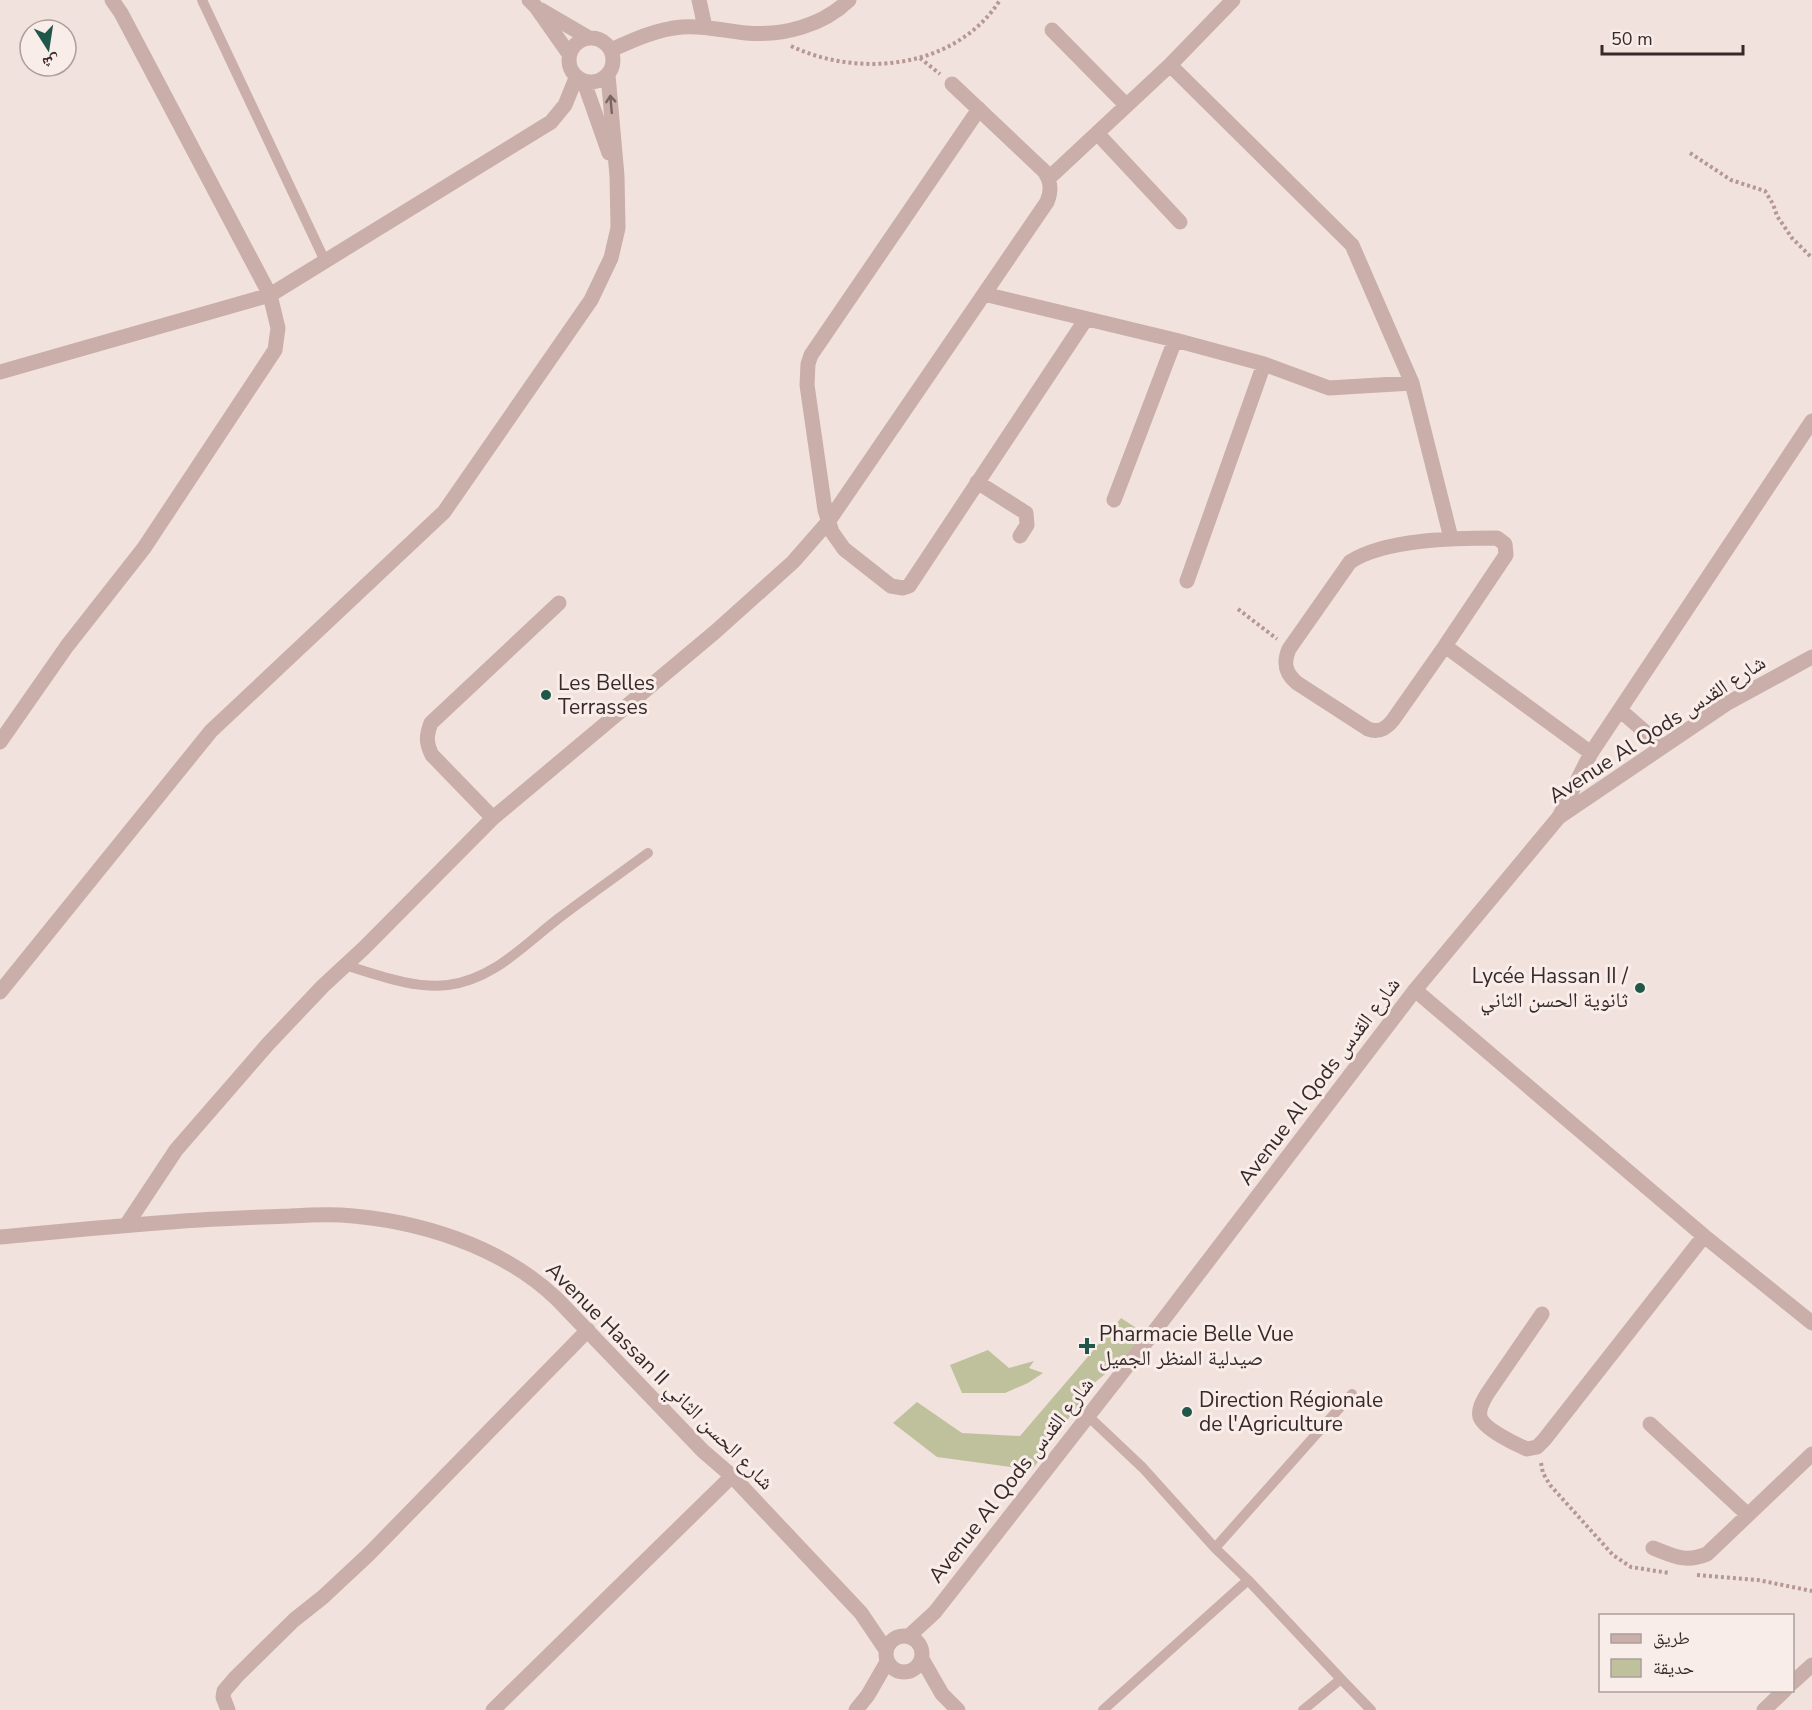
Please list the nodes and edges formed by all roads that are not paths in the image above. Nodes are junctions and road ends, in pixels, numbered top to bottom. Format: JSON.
{"nodes":[{"id":1,"x":112,"y":0,"type":"edge"},
{"id":2,"x":202,"y":0,"type":"edge"},
{"id":3,"x":699,"y":0,"type":"edge"},
{"id":4,"x":849,"y":0,"type":"edge"},
{"id":5,"x":1233,"y":0,"type":"edge"},
{"id":6,"x":532,"y":4,"type":"edge"},
{"id":7,"x":705,"y":27,"type":"junction"},
{"id":8,"x":1052,"y":30,"type":"dead end"},
{"id":9,"x":589,"y":38,"type":"junction"},
{"id":10,"x":611,"y":50,"type":"junction"},
{"id":11,"x":569,"y":54,"type":"junction"},
{"id":12,"x":1170,"y":65,"type":"junction"},
{"id":13,"x":608,"y":75,"type":"junction"},
{"id":14,"x":580,"y":80,"type":"junction"},
{"id":15,"x":952,"y":84,"type":"road end"},
{"id":16,"x":1126,"y":105,"type":"junction"},
{"id":17,"x":980,"y":109,"type":"junction"},
{"id":18,"x":1097,"y":133,"type":"junction"},
{"id":19,"x":617,"y":176,"type":"junction"},
{"id":20,"x":1049,"y":178,"type":"junction"},
{"id":21,"x":1180,"y":222,"type":"dead end"},
{"id":22,"x":325,"y":261,"type":"junction"},
{"id":23,"x":984,"y":294,"type":"junction"},
{"id":24,"x":270,"y":295,"type":"junction"},
{"id":25,"x":1086,"y":319,"type":"junction"},
{"id":26,"x":1175,"y":340,"type":"junction"},
{"id":27,"x":1264,"y":364,"type":"junction"},
{"id":28,"x":0,"y":372,"type":"edge"},
{"id":29,"x":1412,"y":383,"type":"junction"},
{"id":30,"x":1812,"y":421,"type":"edge"},
{"id":31,"x":977,"y":482,"type":"junction"},
{"id":32,"x":1114,"y":500,"type":"dead end"},
{"id":33,"x":828,"y":522,"type":"junction"},
{"id":34,"x":1020,"y":536,"type":"dead end"},
{"id":35,"x":1451,"y":538,"type":"junction"},
{"id":36,"x":1187,"y":581,"type":"dead end"},
{"id":37,"x":559,"y":603,"type":"dead end"},
{"id":38,"x":1445,"y":646,"type":"junction"},
{"id":39,"x":1812,"y":657,"type":"edge"},
{"id":40,"x":1620,"y":710,"type":"junction"},
{"id":41,"x":0,"y":742,"type":"edge"},
{"id":42,"x":1661,"y":746,"type":"junction"},
{"id":43,"x":1591,"y":753,"type":"junction"},
{"id":44,"x":1559,"y":817,"type":"junction"},
{"id":45,"x":493,"y":818,"type":"junction"},
{"id":46,"x":648,"y":854,"type":"dead end"},
{"id":47,"x":345,"y":965,"type":"junction"},
{"id":48,"x":1415,"y":990,"type":"junction"},
{"id":49,"x":0,"y":992,"type":"edge"},
{"id":50,"x":127,"y":1224,"type":"junction"},
{"id":51,"x":1704,"y":1236,"type":"junction"},
{"id":52,"x":0,"y":1237,"type":"edge"},
{"id":53,"x":1542,"y":1314,"type":"dead end"},
{"id":54,"x":1812,"y":1323,"type":"edge"},
{"id":55,"x":588,"y":1330,"type":"junction"},
{"id":56,"x":1352,"y":1394,"type":"dead end"},
{"id":57,"x":1088,"y":1416,"type":"junction"},
{"id":58,"x":1650,"y":1424,"type":"dead end"},
{"id":59,"x":1812,"y":1454,"type":"edge"},
{"id":60,"x":732,"y":1476,"type":"junction"},
{"id":61,"x":1748,"y":1515,"type":"junction"},
{"id":62,"x":1215,"y":1548,"type":"junction"},
{"id":63,"x":1653,"y":1548,"type":"dead end"},
{"id":64,"x":1248,"y":1580,"type":"junction"},
{"id":65,"x":934,"y":1612,"type":"junction"},
{"id":66,"x":861,"y":1613,"type":"junction"},
{"id":67,"x":902,"y":1637,"type":"junction"},
{"id":68,"x":922,"y":1653,"type":"junction"},
{"id":69,"x":887,"y":1656,"type":"junction"},
{"id":70,"x":1812,"y":1665,"type":"edge"},
{"id":71,"x":905,"y":1672,"type":"junction"},
{"id":72,"x":1341,"y":1679,"type":"junction"},
{"id":73,"x":1794,"y":1681,"type":"edge"},
{"id":74,"x":1783,"y":1692,"type":"edge"},
{"id":75,"x":942,"y":1694,"type":"junction"},
{"id":76,"x":868,"y":1695,"type":"junction"},
{"id":77,"x":1766,"y":1709,"type":"edge"},
{"id":78,"x":228,"y":1710,"type":"edge"},
{"id":79,"x":493,"y":1710,"type":"edge"},
{"id":80,"x":856,"y":1710,"type":"edge"},
{"id":81,"x":958,"y":1710,"type":"edge"},
{"id":82,"x":1104,"y":1710,"type":"edge"},
{"id":83,"x":1303,"y":1710,"type":"edge"},
{"id":84,"x":1371,"y":1710,"type":"edge"}],
"edges":[{"from":1,"to":24,"type":"street"},
{"from":2,"to":22,"type":"lane"},
{"from":3,"to":7,"type":"street"},
{"from":4,"to":7,"type":"street"},
{"from":5,"to":12,"type":"street"},
{"from":6,"to":9,"type":"street"},
{"from":6,"to":11,"type":"street"},
{"from":7,"to":10,"type":"street"},
{"from":8,"to":16,"type":"street"},
{"from":9,"to":10,"type":"street"},
{"from":9,"to":11,"type":"street"},
{"from":10,"to":13,"type":"street"},
{"from":11,"to":14,"type":"street"},
{"from":12,"to":16,"type":"street"},
{"from":12,"to":29,"type":"street"},
{"from":13,"to":14,"type":"street"},
{"from":19,"to":13,"type":"street","one_way":true},
{"from":14,"to":19,"type":"street"},
{"from":14,"to":22,"type":"street"},
{"from":15,"to":17,"type":"street"},
{"from":16,"to":18,"type":"street"},
{"from":17,"to":20,"type":"street"},
{"from":17,"to":33,"type":"street"},
{"from":18,"to":20,"type":"street"},
{"from":18,"to":21,"type":"street"},
{"from":19,"to":49,"type":"street"},
{"from":20,"to":23,"type":"street"},
{"from":22,"to":24,"type":"street"},
{"from":23,"to":25,"type":"street"},
{"from":23,"to":33,"type":"street"},
{"from":24,"to":28,"type":"street"},
{"from":24,"to":41,"type":"street"},
{"from":25,"to":26,"type":"street"},
{"from":25,"to":31,"type":"street"},
{"from":26,"to":27,"type":"street"},
{"from":26,"to":32,"type":"street"},
{"from":27,"to":29,"type":"street"},
{"from":27,"to":36,"type":"street"},
{"from":29,"to":35,"type":"street"},
{"from":30,"to":40,"type":"street"},
{"from":31,"to":33,"type":"street"},
{"from":31,"to":34,"type":"street"},
{"from":33,"to":45,"type":"street"},
{"from":35,"to":38,"type":"street"},
{"from":35,"to":38,"type":"street"},
{"from":37,"to":45,"type":"street"},
{"from":38,"to":43,"type":"street"},
{"from":39,"to":42,"type":"street","name":"Avenue Al Qods شارع القدس"},
{"from":40,"to":42,"type":"street"},
{"from":40,"to":43,"type":"street"},
{"from":42,"to":44,"type":"street","name":"Avenue Al Qods شارع القدس"},
{"from":43,"to":44,"type":"street"},
{"from":44,"to":48,"type":"street","name":"Avenue Al Qods شارع القدس"},
{"from":45,"to":47,"type":"street"},
{"from":46,"to":47,"type":"lane"},
{"from":47,"to":50,"type":"street"},
{"from":48,"to":51,"type":"street"},
{"from":48,"to":57,"type":"street","name":"Avenue Al Qods شارع القدس"},
{"from":50,"to":52,"type":"street","name":"Avenue Hassan II شارع الحسن الثاني"},
{"from":50,"to":55,"type":"street","name":"Avenue Hassan II شارع الحسن الثاني"},
{"from":51,"to":53,"type":"street"},
{"from":51,"to":54,"type":"street"},
{"from":55,"to":60,"type":"street","name":"Avenue Hassan II شارع الحسن الثاني"},
{"from":55,"to":78,"type":"street"},
{"from":56,"to":62,"type":"lane"},
{"from":57,"to":62,"type":"lane"},
{"from":57,"to":65,"type":"street","name":"Avenue Al Qods شارع القدس"},
{"from":58,"to":61,"type":"street"},
{"from":59,"to":61,"type":"street"},
{"from":60,"to":66,"type":"street","name":"Avenue Hassan II شارع الحسن الثاني"},
{"from":60,"to":79,"type":"street"},
{"from":61,"to":63,"type":"street"},
{"from":62,"to":64,"type":"lane"},
{"from":64,"to":72,"type":"lane"},
{"from":64,"to":82,"type":"lane"},
{"from":65,"to":67,"type":"street","name":"Avenue Al Qods شارع القدس"},
{"from":65,"to":68,"type":"street","name":"Avenue Al Qods شارع القدس"},
{"from":66,"to":67,"type":"street","name":"Avenue Hassan II شارع الحسن الثاني"},
{"from":66,"to":69,"type":"street","name":"Avenue Hassan II شارع الحسن الثاني"},
{"from":67,"to":68,"type":"street"},
{"from":67,"to":69,"type":"street"},
{"from":68,"to":71,"type":"street"},
{"from":68,"to":75,"type":"street"},
{"from":69,"to":71,"type":"street"},
{"from":69,"to":76,"type":"street"},
{"from":70,"to":73,"type":"street"},
{"from":71,"to":75,"type":"street"},
{"from":71,"to":76,"type":"street"},
{"from":72,"to":83,"type":"lane"},
{"from":72,"to":84,"type":"lane"},
{"from":74,"to":77,"type":"street"},
{"from":75,"to":81,"type":"street"},
{"from":76,"to":80,"type":"street"}]}
